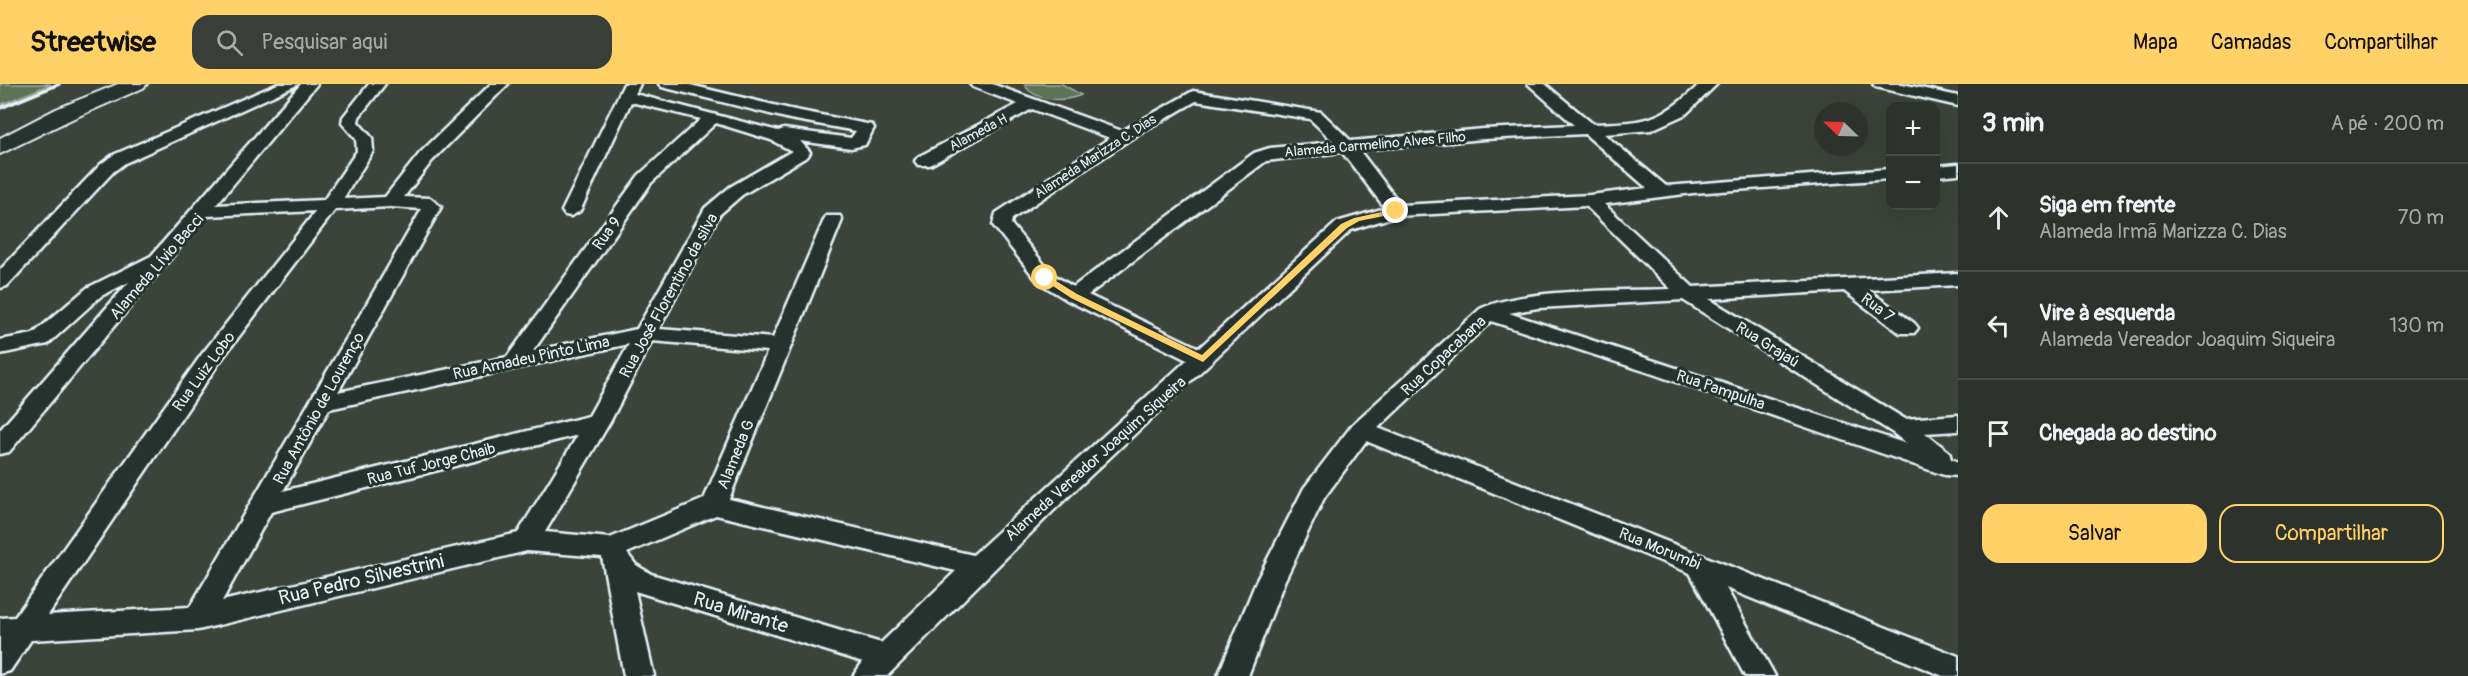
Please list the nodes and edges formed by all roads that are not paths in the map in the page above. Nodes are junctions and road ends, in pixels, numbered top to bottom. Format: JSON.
{"nodes":[{"id":1,"x":136,"y":84,"type":"edge"},
{"id":2,"x":291,"y":84,"type":"edge"},
{"id":3,"x":309,"y":84,"type":"edge"},
{"id":4,"x":377,"y":84,"type":"edge"},
{"id":5,"x":500,"y":84,"type":"edge"},
{"id":6,"x":667,"y":84,"type":"edge"},
{"id":7,"x":978,"y":84,"type":"edge"},
{"id":8,"x":1536,"y":84,"type":"edge"},
{"id":9,"x":1709,"y":84,"type":"edge"},
{"id":10,"x":1881,"y":84,"type":"edge"},
{"id":11,"x":629,"y":90,"type":"edge"},
{"id":12,"x":1958,"y":101,"type":"edge"},
{"id":13,"x":1031,"y":103,"type":"junction"},
{"id":14,"x":711,"y":118,"type":"junction"},
{"id":15,"x":1592,"y":130,"type":"junction"},
{"id":16,"x":772,"y":133,"type":"junction"},
{"id":17,"x":1123,"y":137,"type":"junction"},
{"id":18,"x":1346,"y":145,"type":"junction"},
{"id":19,"x":0,"y":147,"type":"edge"},
{"id":20,"x":924,"y":161,"type":"dead end"},
{"id":21,"x":1958,"y":169,"type":"edge"},
{"id":22,"x":1940,"y":171,"type":"edge"},
{"id":23,"x":1886,"y":174,"type":"edge"},
{"id":24,"x":1661,"y":191,"type":"junction"},
{"id":25,"x":1590,"y":200,"type":"junction"},
{"id":26,"x":390,"y":202,"type":"junction"},
{"id":27,"x":328,"y":206,"type":"junction"},
{"id":28,"x":203,"y":211,"type":"junction"},
{"id":29,"x":571,"y":211,"type":"dead end"},
{"id":30,"x":1396,"y":211,"type":"junction"},
{"id":31,"x":833,"y":220,"type":"dead end"},
{"id":32,"x":164,"y":256,"type":"junction"},
{"id":33,"x":1958,"y":279,"type":"edge"},
{"id":34,"x":0,"y":282,"type":"edge"},
{"id":35,"x":1850,"y":286,"type":"junction"},
{"id":36,"x":1689,"y":295,"type":"junction"},
{"id":37,"x":1074,"y":296,"type":"junction"},
{"id":38,"x":1487,"y":313,"type":"junction"},
{"id":39,"x":1907,"y":328,"type":"dead end"},
{"id":40,"x":646,"y":334,"type":"junction"},
{"id":41,"x":779,"y":345,"type":"junction"},
{"id":42,"x":0,"y":347,"type":"edge"},
{"id":43,"x":516,"y":359,"type":"junction"},
{"id":44,"x":1203,"y":359,"type":"junction"},
{"id":45,"x":320,"y":403,"type":"junction"},
{"id":46,"x":598,"y":422,"type":"junction"},
{"id":47,"x":1958,"y":423,"type":"edge"},
{"id":48,"x":1901,"y":427,"type":"junction"},
{"id":49,"x":1360,"y":430,"type":"junction"},
{"id":50,"x":0,"y":446,"type":"edge"},
{"id":51,"x":1956,"y":470,"type":"edge"},
{"id":52,"x":263,"y":505,"type":"junction"},
{"id":53,"x":714,"y":506,"type":"junction"},
{"id":54,"x":527,"y":541,"type":"junction"},
{"id":55,"x":614,"y":556,"type":"junction"},
{"id":56,"x":1698,"y":562,"type":"junction"},
{"id":57,"x":977,"y":566,"type":"junction"},
{"id":58,"x":198,"y":618,"type":"junction"},
{"id":59,"x":11,"y":630,"type":"edge"},
{"id":60,"x":0,"y":662,"type":"edge"},
{"id":61,"x":877,"y":667,"type":"edge"},
{"id":62,"x":1958,"y":669,"type":"edge"},
{"id":63,"x":639,"y":676,"type":"edge"},
{"id":64,"x":1233,"y":676,"type":"edge"},
{"id":65,"x":1760,"y":676,"type":"edge"}],
"edges":[{"from":1,"to":19,"type":"main road"},
{"from":2,"to":34,"type":"street"},
{"from":3,"to":28,"type":"street","name":"Alameda Lívio Bacci"},
{"from":4,"to":27,"type":"street","name":"Rua Luiz Lobo"},
{"from":5,"to":26,"type":"street"},
{"from":6,"to":16,"type":"street"},
{"from":7,"to":13,"type":"street"},
{"from":8,"to":15,"type":"street"},
{"from":9,"to":15,"type":"street","name":"Alameda Carmelino Alves Filho"},
{"from":10,"to":12,"type":"street"},
{"from":11,"to":14,"type":"street","name":"Rua José Florentino da silva"},
{"from":11,"to":29,"type":"street"},
{"from":13,"to":17,"type":"street"},
{"from":13,"to":20,"type":"street","name":"Alameda H"},
{"from":14,"to":16,"type":"street","name":"Rua José Florentino da silva"},
{"from":14,"to":43,"type":"street","name":"Rua 9"},
{"from":15,"to":18,"type":"street","name":"Alameda Carmelino Alves Filho"},
{"from":15,"to":24,"type":"street"},
{"from":16,"to":40,"type":"street","name":"Rua José Florentino da silva"},
{"from":17,"to":18,"type":"street","name":"Alameda Marizza C. Dias"},
{"from":17,"to":37,"type":"street","name":"Alameda Marizza C. Dias"},
{"from":18,"to":30,"type":"street"},
{"from":18,"to":37,"type":"street","name":"Alameda Carmelino Alves Filho"},
{"from":21,"to":22,"type":"street"},
{"from":23,"to":24,"type":"street","name":"Alameda Vereador Joaquim Siqueira"},
{"from":24,"to":25,"type":"street","name":"Alameda Vereador Joaquim Siqueira"},
{"from":25,"to":30,"type":"street","name":"Alameda Vereador Joaquim Siqueira"},
{"from":25,"to":36,"type":"street","name":"Rua Grajaú"},
{"from":26,"to":27,"type":"street"},
{"from":26,"to":45,"type":"street","name":"Rua Antônio de Lourenço"},
{"from":27,"to":28,"type":"street"},
{"from":27,"to":59,"type":"street","name":"Rua Luiz Lobo"},
{"from":28,"to":32,"type":"street","name":"Alameda Lívio Bacci"},
{"from":30,"to":44,"type":"street","name":"Alameda Vereador Joaquim Siqueira"},
{"from":31,"to":41,"type":"street","name":"Alameda G"},
{"from":32,"to":42,"type":"street"},
{"from":32,"to":50,"type":"street","name":"Alameda Lívio Bacci"},
{"from":33,"to":35,"type":"street","name":"Rua Copacabana"},
{"from":35,"to":36,"type":"street","name":"Rua Copacabana"},
{"from":35,"to":39,"type":"street","name":"Rua 7"},
{"from":36,"to":38,"type":"street","name":"Rua Copacabana"},
{"from":36,"to":48,"type":"street","name":"Rua Grajaú"},
{"from":37,"to":44,"type":"street"},
{"from":38,"to":49,"type":"street","name":"Rua Copacabana"},
{"from":38,"to":51,"type":"street","name":"Rua Pampulha"},
{"from":40,"to":41,"type":"street","name":"Rua Amadeu Pinto Lima"},
{"from":40,"to":43,"type":"street","name":"Rua Amadeu Pinto Lima"},
{"from":40,"to":46,"type":"street","name":"Rua José Florentino da silva"},
{"from":41,"to":53,"type":"street","name":"Alameda G"},
{"from":43,"to":45,"type":"street","name":"Rua Amadeu Pinto Lima"},
{"from":44,"to":57,"type":"street","name":"Alameda Vereador Joaquim Siqueira"},
{"from":45,"to":52,"type":"street","name":"Rua Antônio de Lourenço"},
{"from":46,"to":52,"type":"street","name":"Rua Tuf Jorge Chaib"},
{"from":46,"to":54,"type":"street","name":"Rua José Florentino da silva"},
{"from":47,"to":48,"type":"street"},
{"from":48,"to":51,"type":"street","name":"Rua Grajaú"},
{"from":49,"to":56,"type":"street","name":"Rua Morumbi"},
{"from":49,"to":64,"type":"street","name":"Rua Copacabana"},
{"from":52,"to":58,"type":"street","name":"Rua Antônio de Lourenço"},
{"from":53,"to":55,"type":"street","name":"Rua Pedro Silvestrini"},
{"from":53,"to":57,"type":"street","name":"Alameda G"},
{"from":54,"to":55,"type":"street","name":"Rua Pedro Silvestrini"},
{"from":54,"to":58,"type":"street","name":"Rua Pedro Silvestrini"},
{"from":55,"to":61,"type":"street","name":"Rua Mirante"},
{"from":55,"to":63,"type":"street"},
{"from":56,"to":62,"type":"street","name":"Rua Morumbi"},
{"from":56,"to":65,"type":"street"},
{"from":57,"to":61,"type":"street","name":"Alameda Vereador Joaquim Siqueira"},
{"from":58,"to":59,"type":"street","name":"Rua Pedro Silvestrini"},
{"from":59,"to":60,"type":"street","name":"Rua Luiz Lobo"}]}
